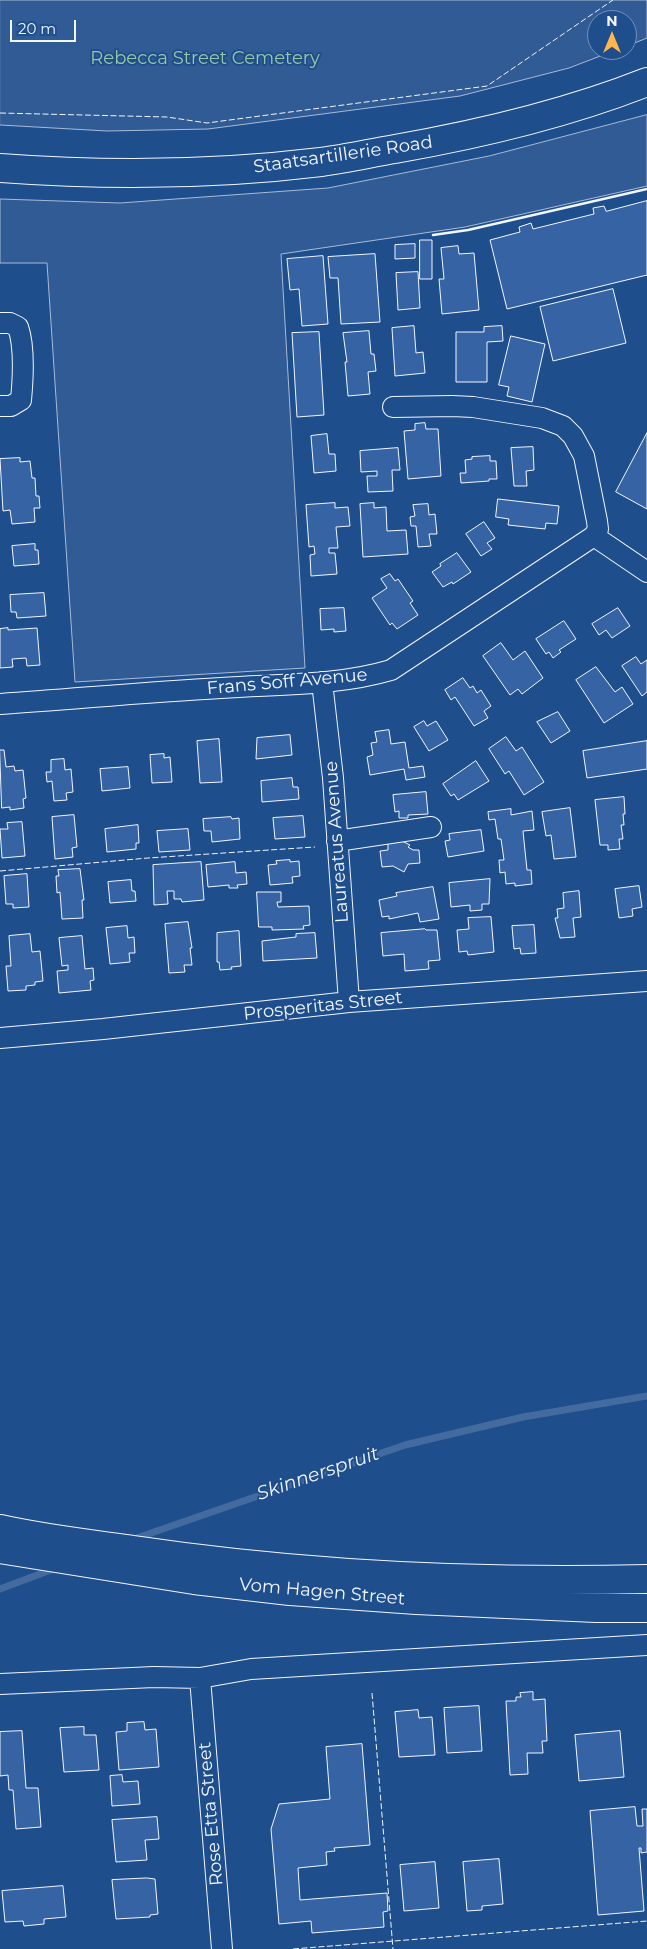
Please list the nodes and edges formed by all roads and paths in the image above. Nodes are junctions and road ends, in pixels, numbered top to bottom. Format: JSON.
{"nodes":[{"id":1,"x":647,"y":82,"type":"edge"},
{"id":2,"x":0,"y":168,"type":"edge"},
{"id":3,"x":0,"y":323,"type":"edge"},
{"id":4,"x":0,"y":406,"type":"edge"},
{"id":5,"x":393,"y":407,"type":"dead end"},
{"id":6,"x":594,"y":536,"type":"junction"},
{"id":7,"x":647,"y":572,"type":"edge"},
{"id":8,"x":322,"y":682,"type":"junction"},
{"id":9,"x":0,"y":704,"type":"edge"},
{"id":10,"x":431,"y":827,"type":"dead end"},
{"id":11,"x":337,"y":841,"type":"junction"},
{"id":12,"x":647,"y":981,"type":"edge"},
{"id":13,"x":349,"y":1002,"type":"junction"},
{"id":14,"x":0,"y":1038,"type":"edge"},
{"id":15,"x":6,"y":1537,"type":"edge"},
{"id":16,"x":198,"y":1570,"type":"junction"},
{"id":17,"x":647,"y":1579,"type":"edge"},
{"id":18,"x":647,"y":1608,"type":"edge"},
{"id":19,"x":647,"y":1645,"type":"edge"},
{"id":20,"x":200,"y":1678,"type":"junction"},
{"id":21,"x":0,"y":1684,"type":"edge"},
{"id":22,"x":222,"y":1949,"type":"edge"}],
"edges":[{"from":1,"to":2,"type":"main road","name":"Staatsartillerie Road"},
{"from":3,"to":4,"type":"street"},
{"from":5,"to":6,"type":"street"},
{"from":6,"to":7,"type":"street"},
{"from":6,"to":8,"type":"street","name":"Frans Soff Avenue"},
{"from":8,"to":9,"type":"street","name":"Frans Soff Avenue"},
{"from":8,"to":11,"type":"street","name":"Laureatus Avenue"},
{"from":10,"to":11,"type":"street"},
{"from":11,"to":13,"type":"street","name":"Laureatus Avenue"},
{"from":12,"to":13,"type":"street","name":"Prosperitas Street"},
{"from":13,"to":14,"type":"street","name":"Prosperitas Street"},
{"from":15,"to":16,"type":"main road","name":"Vom Hagen Street"},
{"from":16,"to":17,"type":"main road","name":"Vom Hagen Street"},
{"from":16,"to":18,"type":"main road","name":"Vom Hagen Street"},
{"from":19,"to":20,"type":"street"},
{"from":20,"to":21,"type":"street"},
{"from":20,"to":22,"type":"street","name":"Rose Etta Street"}]}
